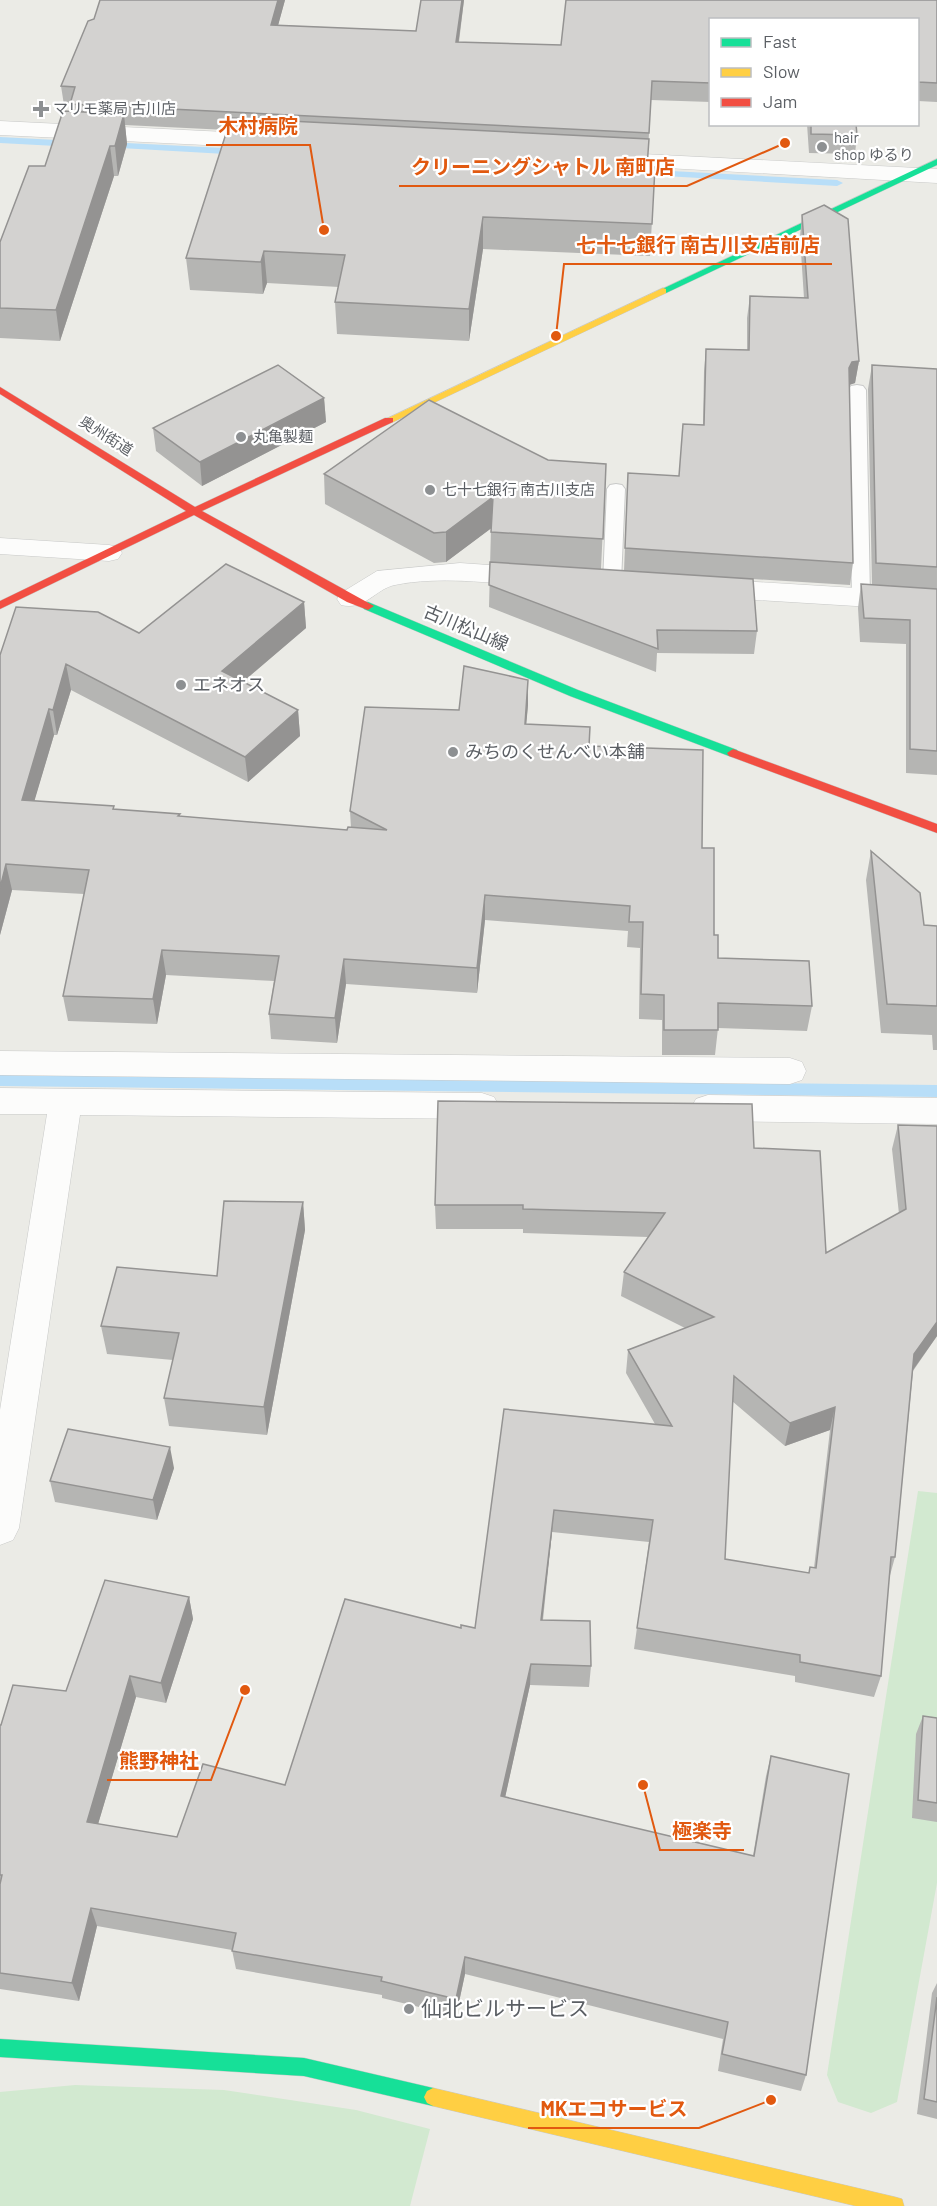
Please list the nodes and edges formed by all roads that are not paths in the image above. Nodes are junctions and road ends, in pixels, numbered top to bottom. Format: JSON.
{"nodes":[{"id":1,"x":0,"y":128,"type":"edge"},
{"id":2,"x":287,"y":142,"type":"edge"},
{"id":3,"x":0,"y":149,"type":"edge"},
{"id":4,"x":131,"y":156,"type":"dead end"},
{"id":5,"x":586,"y":158,"type":"edge"},
{"id":6,"x":937,"y":162,"type":"edge"},
{"id":7,"x":909,"y":175,"type":"junction"},
{"id":8,"x":937,"y":176,"type":"edge"},
{"id":9,"x":595,"y":179,"type":"edge"},
{"id":10,"x":869,"y":193,"type":"junction"},
{"id":11,"x":937,"y":197,"type":"edge"},
{"id":12,"x":0,"y":390,"type":"edge"},
{"id":13,"x":857,"y":390,"type":"dead end"},
{"id":14,"x":616,"y":489,"type":"dead end"},
{"id":15,"x":194,"y":511,"type":"junction"},
{"id":16,"x":0,"y":546,"type":"edge"},
{"id":17,"x":109,"y":553,"type":"junction"},
{"id":18,"x":556,"y":578,"type":"edge"},
{"id":19,"x":613,"y":582,"type":"edge"},
{"id":20,"x":683,"y":586,"type":"edge"},
{"id":21,"x":861,"y":597,"type":"junction"},
{"id":22,"x":351,"y":599,"type":"junction"},
{"id":23,"x":937,"y":602,"type":"edge"},
{"id":24,"x":0,"y":605,"type":"edge"},
{"id":25,"x":937,"y":829,"type":"edge"},
{"id":26,"x":0,"y":1063,"type":"edge"},
{"id":27,"x":790,"y":1071,"type":"dead end"},
{"id":28,"x":180,"y":1084,"type":"junction"},
{"id":29,"x":0,"y":1101,"type":"edge"},
{"id":30,"x":66,"y":1101,"type":"junction"},
{"id":31,"x":510,"y":1106,"type":"edge"},
{"id":32,"x":676,"y":1108,"type":"edge"},
{"id":33,"x":937,"y":1111,"type":"edge"},
{"id":34,"x":0,"y":1528,"type":"edge"},
{"id":35,"x":0,"y":2048,"type":"edge"},
{"id":36,"x":827,"y":2198,"type":"edge"},
{"id":37,"x":895,"y":2206,"type":"edge"}],
"edges":[{"from":1,"to":2,"type":"street"},
{"from":3,"to":4,"type":"street"},
{"from":5,"to":7,"type":"street"},
{"from":6,"to":7,"type":"street"},
{"from":7,"to":8,"type":"street"},
{"from":7,"to":10,"type":"street"},
{"from":9,"to":10,"type":"street"},
{"from":10,"to":11,"type":"street"},
{"from":10,"to":15,"type":"street"},
{"from":12,"to":15,"type":"street","name":"奥州街道"},
{"from":13,"to":21,"type":"lane"},
{"from":14,"to":19,"type":"lane"},
{"from":15,"to":17,"type":"street"},
{"from":15,"to":22,"type":"street","name":"古川松山線"},
{"from":16,"to":17,"type":"street"},
{"from":17,"to":24,"type":"street"},
{"from":18,"to":22,"type":"street"},
{"from":20,"to":21,"type":"street"},
{"from":21,"to":23,"type":"street"},
{"from":22,"to":25,"type":"street","name":"古川松山線"},
{"from":26,"to":28,"type":"street"},
{"from":27,"to":28,"type":"street"},
{"from":28,"to":30,"type":"street"},
{"from":28,"to":31,"type":"street"},
{"from":29,"to":30,"type":"street"},
{"from":30,"to":34,"type":"street"},
{"from":32,"to":33,"type":"street"},
{"from":35,"to":36,"type":"street"},
{"from":36,"to":37,"type":"street"}]}
